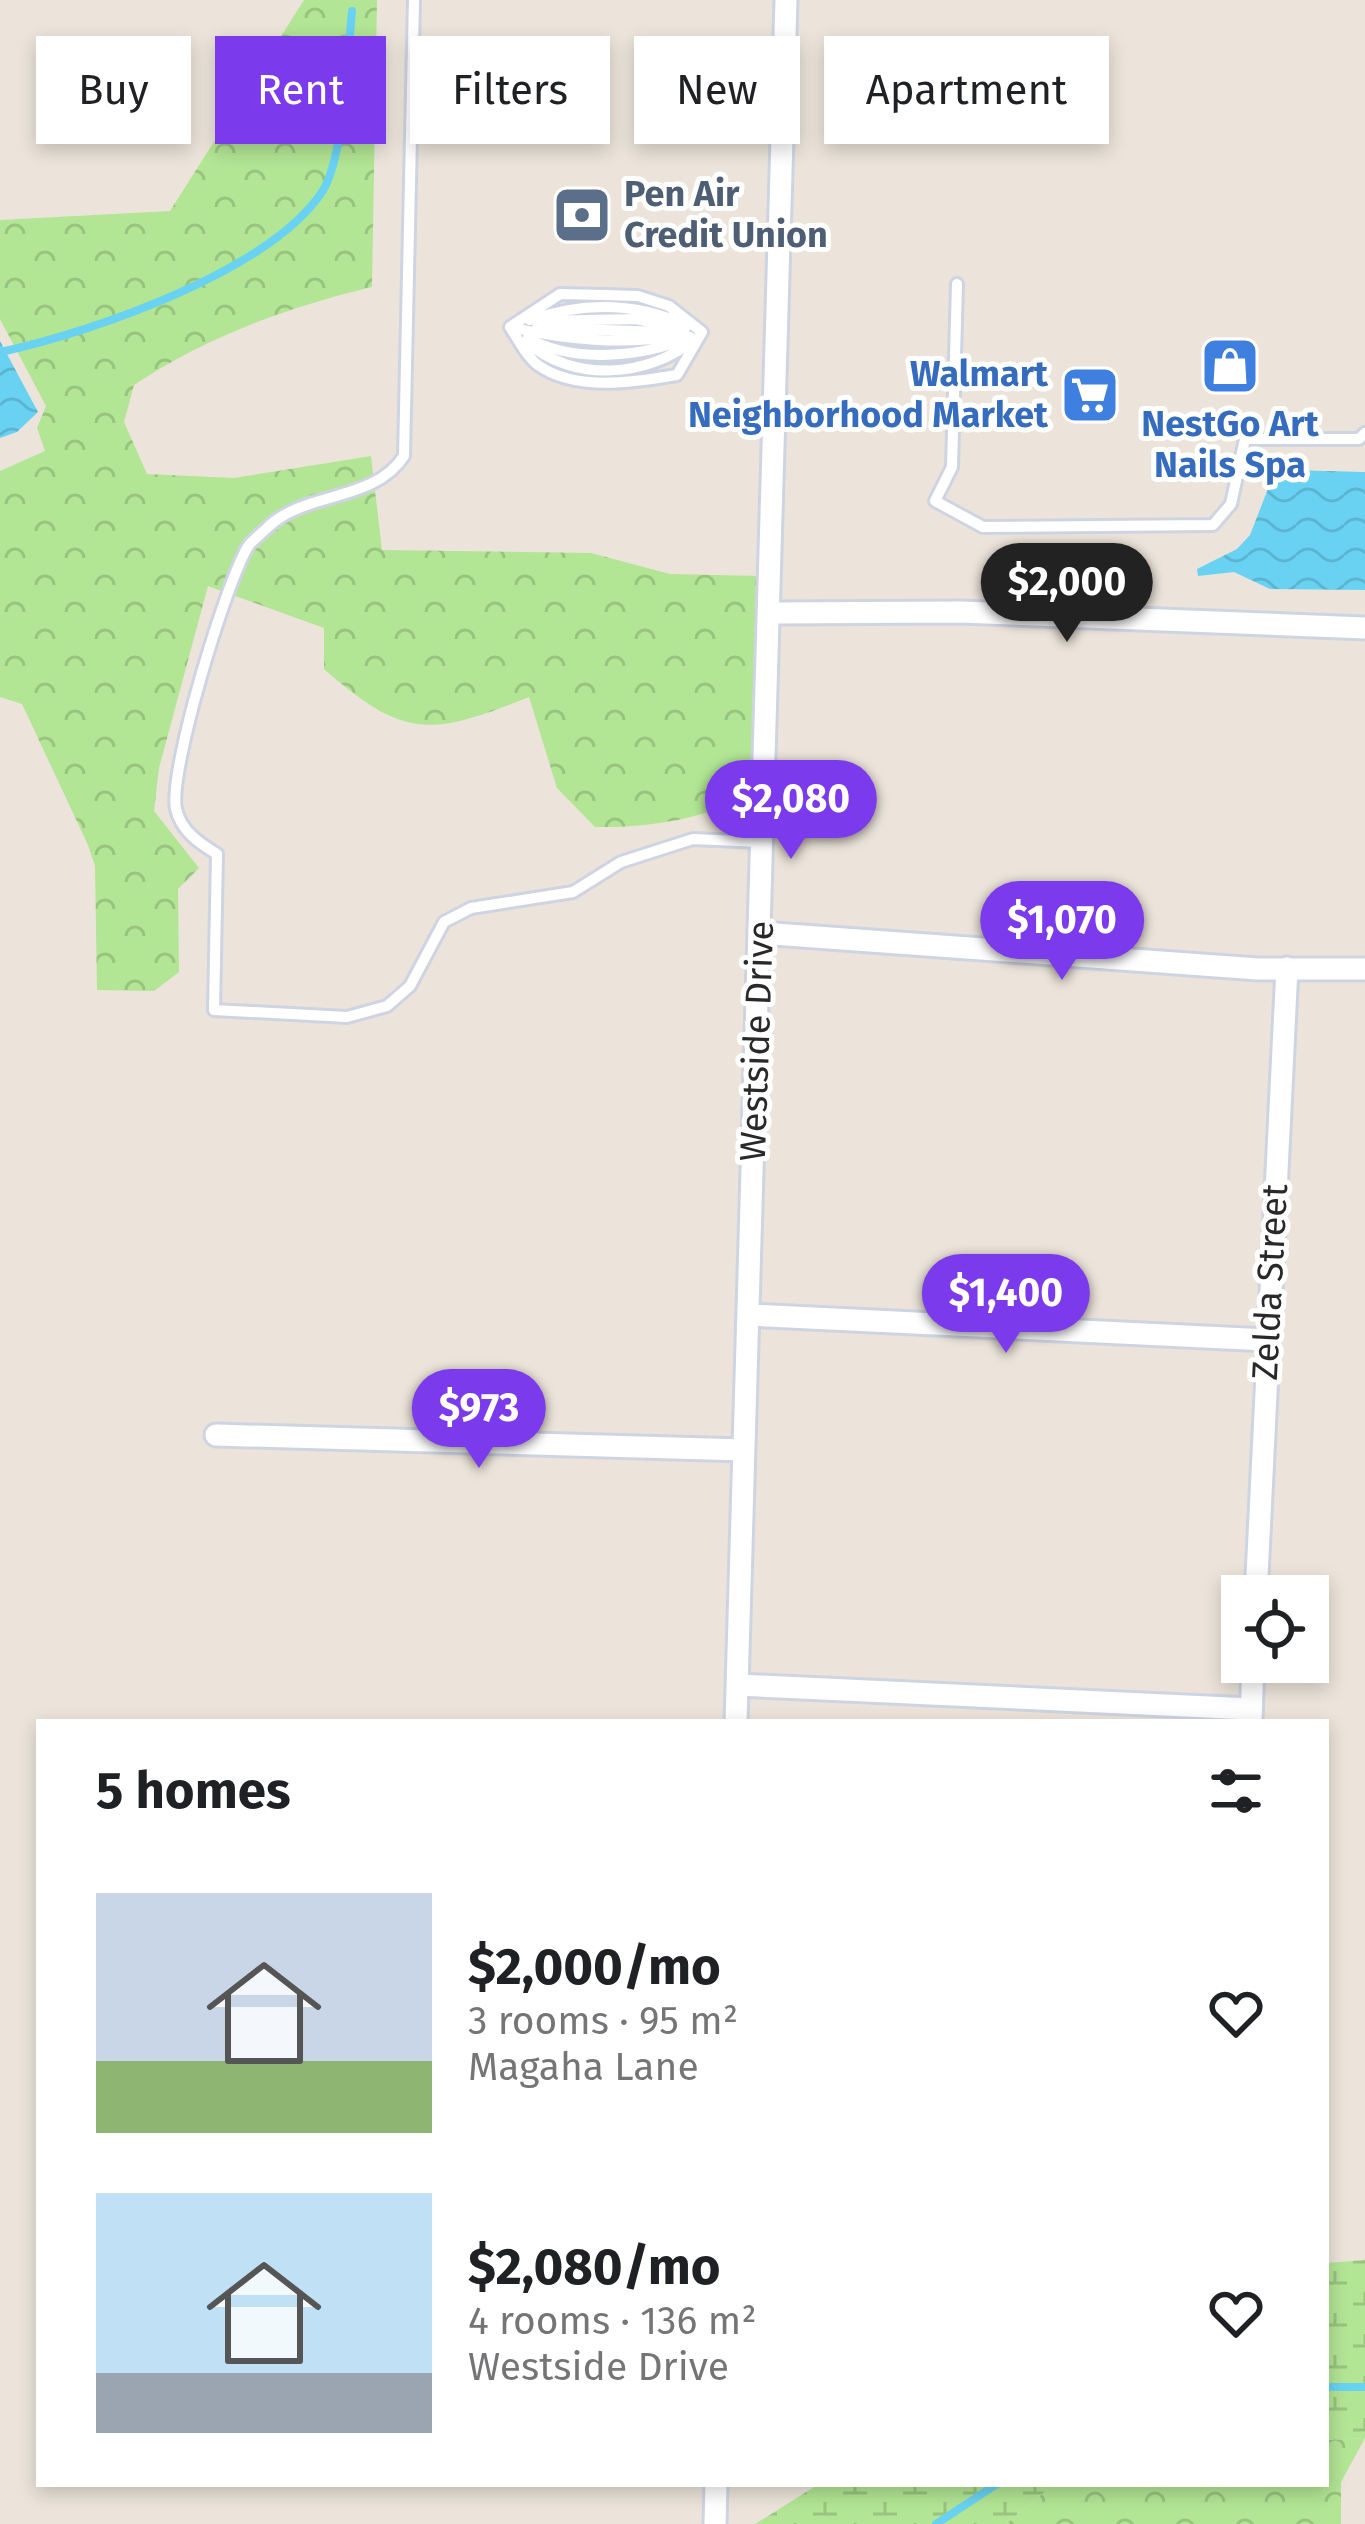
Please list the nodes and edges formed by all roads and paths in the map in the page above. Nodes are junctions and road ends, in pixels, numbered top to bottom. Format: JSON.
{"nodes":[{"id":1,"x":414,"y":0,"type":"edge"},
{"id":2,"x":786,"y":0,"type":"edge"},
{"id":3,"x":958,"y":284,"type":"dead end"},
{"id":4,"x":510,"y":327,"type":"junction"},
{"id":5,"x":702,"y":332,"type":"junction"},
{"id":6,"x":1365,"y":433,"type":"edge"},
{"id":7,"x":772,"y":613,"type":"junction"},
{"id":8,"x":1365,"y":628,"type":"edge"},
{"id":9,"x":764,"y":842,"type":"junction"},
{"id":10,"x":760,"y":933,"type":"junction"},
{"id":11,"x":1287,"y":968,"type":"junction"},
{"id":12,"x":1365,"y":969,"type":"edge"},
{"id":13,"x":749,"y":1315,"type":"junction"},
{"id":14,"x":1267,"y":1340,"type":"junction"},
{"id":15,"x":216,"y":1435,"type":"dead end"},
{"id":16,"x":744,"y":1450,"type":"junction"},
{"id":17,"x":1257,"y":1575,"type":"edge"},
{"id":18,"x":1252,"y":1683,"type":"edge"},
{"id":19,"x":738,"y":1685,"type":"junction"},
{"id":20,"x":1251,"y":1715,"type":"edge"},
{"id":21,"x":736,"y":1719,"type":"edge"},
{"id":22,"x":716,"y":2487,"type":"edge"},
{"id":23,"x":715,"y":2524,"type":"edge"}],
"edges":[{"from":1,"to":9,"type":"lane"},
{"from":2,"to":7,"type":"street","name":"Westside Drive"},
{"from":3,"to":6,"type":"lane"},
{"from":4,"to":5,"type":"lane"},
{"from":4,"to":5,"type":"lane"},
{"from":4,"to":5,"type":"lane"},
{"from":4,"to":5,"type":"lane"},
{"from":7,"to":8,"type":"street"},
{"from":7,"to":9,"type":"street","name":"Westside Drive"},
{"from":9,"to":10,"type":"street","name":"Westside Drive"},
{"from":10,"to":11,"type":"street"},
{"from":10,"to":13,"type":"street","name":"Westside Drive"},
{"from":11,"to":12,"type":"street"},
{"from":11,"to":14,"type":"street","name":"Zelda Street"},
{"from":13,"to":14,"type":"street"},
{"from":13,"to":16,"type":"street","name":"Westside Drive"},
{"from":14,"to":17,"type":"street","name":"Zelda Street"},
{"from":15,"to":16,"type":"street"},
{"from":16,"to":19,"type":"street","name":"Westside Drive"},
{"from":18,"to":20,"type":"street"},
{"from":19,"to":20,"type":"street"},
{"from":19,"to":21,"type":"street","name":"Westside Drive"},
{"from":22,"to":23,"type":"street"}]}
